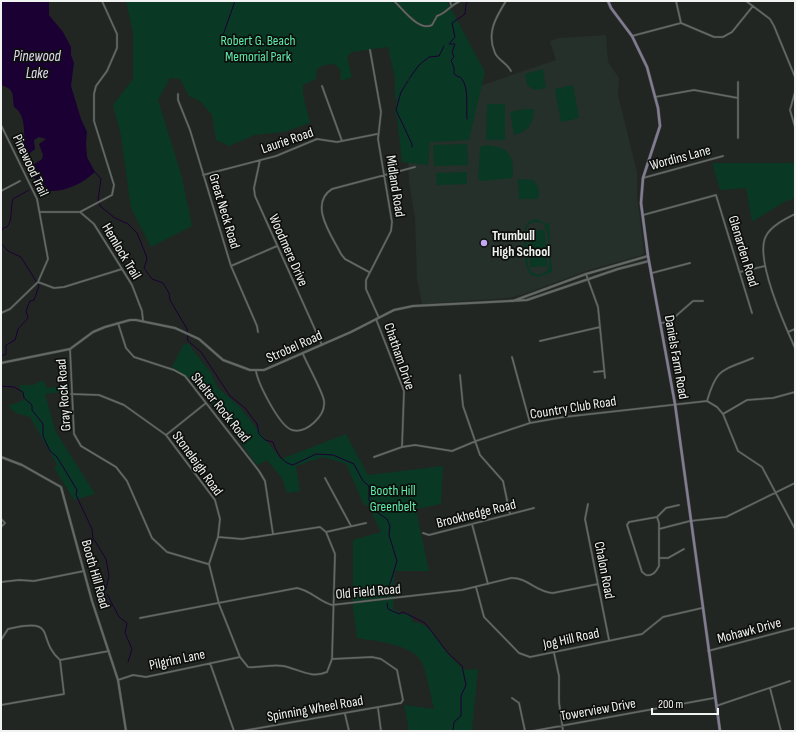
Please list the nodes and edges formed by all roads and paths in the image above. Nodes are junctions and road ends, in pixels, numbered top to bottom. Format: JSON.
{"nodes":[{"id":1,"x":102,"y":1,"type":"edge"},
{"id":2,"x":394,"y":1,"type":"edge"},
{"id":3,"x":450,"y":1,"type":"edge"},
{"id":4,"x":460,"y":1,"type":"edge"},
{"id":5,"x":506,"y":1,"type":"edge"},
{"id":6,"x":608,"y":1,"type":"edge"},
{"id":7,"x":676,"y":1,"type":"edge"},
{"id":8,"x":746,"y":1,"type":"edge"},
{"id":9,"x":451,"y":5,"type":"junction"},
{"id":10,"x":753,"y":6,"type":"junction"},
{"id":11,"x":681,"y":23,"type":"junction"},
{"id":12,"x":632,"y":36,"type":"junction"},
{"id":13,"x":370,"y":50,"type":"dead end"},
{"id":14,"x":511,"y":71,"type":"dead end"},
{"id":15,"x":795,"y":77,"type":"edge"},
{"id":16,"x":738,"y":82,"type":"dead end"},
{"id":17,"x":322,"y":86,"type":"dead end"},
{"id":18,"x":795,"y":92,"type":"edge"},
{"id":19,"x":178,"y":94,"type":"dead end"},
{"id":20,"x":655,"y":97,"type":"junction"},
{"id":21,"x":738,"y":98,"type":"junction"},
{"id":22,"x":1,"y":125,"type":"edge"},
{"id":23,"x":795,"y":127,"type":"edge"},
{"id":24,"x":377,"y":134,"type":"junction"},
{"id":25,"x":738,"y":138,"type":"dead end"},
{"id":26,"x":342,"y":141,"type":"junction"},
{"id":27,"x":723,"y":156,"type":"dead end"},
{"id":28,"x":260,"y":160,"type":"junction"},
{"id":29,"x":416,"y":167,"type":"dead end"},
{"id":30,"x":203,"y":174,"type":"junction"},
{"id":31,"x":386,"y":176,"type":"junction"},
{"id":32,"x":643,"y":178,"type":"junction"},
{"id":33,"x":20,"y":181,"type":"dead end"},
{"id":34,"x":1,"y":191,"type":"edge"},
{"id":35,"x":40,"y":212,"type":"junction"},
{"id":36,"x":80,"y":212,"type":"junction"},
{"id":37,"x":795,"y":214,"type":"edge"},
{"id":38,"x":643,"y":215,"type":"junction"},
{"id":39,"x":277,"y":246,"type":"junction"},
{"id":40,"x":648,"y":256,"type":"junction"},
{"id":41,"x":649,"y":261,"type":"junction"},
{"id":42,"x":690,"y":262,"type":"dead end"},
{"id":43,"x":231,"y":266,"type":"junction"},
{"id":44,"x":766,"y":266,"type":"junction"},
{"id":45,"x":122,"y":269,"type":"junction"},
{"id":46,"x":369,"y":272,"type":"junction"},
{"id":47,"x":740,"y":272,"type":"junction"},
{"id":48,"x":652,"y":273,"type":"junction"},
{"id":49,"x":586,"y":274,"type":"junction"},
{"id":50,"x":588,"y":279,"type":"junction"},
{"id":51,"x":37,"y":283,"type":"junction"},
{"id":52,"x":536,"y":293,"type":"junction"},
{"id":53,"x":538,"y":297,"type":"junction"},
{"id":54,"x":513,"y":301,"type":"junction"},
{"id":55,"x":703,"y":301,"type":"dead end"},
{"id":56,"x":1,"y":313,"type":"edge"},
{"id":57,"x":752,"y":313,"type":"dead end"},
{"id":58,"x":377,"y":318,"type":"junction"},
{"id":59,"x":143,"y":321,"type":"junction"},
{"id":60,"x":118,"y":322,"type":"junction"},
{"id":61,"x":661,"y":324,"type":"junction"},
{"id":62,"x":600,"y":327,"type":"junction"},
{"id":63,"x":795,"y":329,"type":"edge"},
{"id":64,"x":258,"y":332,"type":"dead end"},
{"id":65,"x":788,"y":332,"type":"junction"},
{"id":66,"x":540,"y":341,"type":"dead end"},
{"id":67,"x":322,"y":346,"type":"junction"},
{"id":68,"x":795,"y":348,"type":"edge"},
{"id":69,"x":70,"y":349,"type":"junction"},
{"id":70,"x":303,"y":354,"type":"junction"},
{"id":71,"x":512,"y":357,"type":"dead end"},
{"id":72,"x":753,"y":358,"type":"dead end"},
{"id":73,"x":1,"y":362,"type":"edge"},
{"id":74,"x":256,"y":371,"type":"junction"},
{"id":75,"x":604,"y":371,"type":"junction"},
{"id":76,"x":594,"y":372,"type":"dead end"},
{"id":77,"x":460,"y":375,"type":"dead end"},
{"id":78,"x":605,"y":378,"type":"dead end"},
{"id":79,"x":795,"y":392,"type":"edge"},
{"id":80,"x":72,"y":394,"type":"junction"},
{"id":81,"x":707,"y":401,"type":"junction"},
{"id":82,"x":206,"y":403,"type":"junction"},
{"id":83,"x":674,"y":404,"type":"junction"},
{"id":84,"x":723,"y":414,"type":"junction"},
{"id":85,"x":530,"y":423,"type":"junction"},
{"id":86,"x":166,"y":435,"type":"junction"},
{"id":87,"x":476,"y":441,"type":"junction"},
{"id":88,"x":402,"y":447,"type":"junction"},
{"id":89,"x":374,"y":457,"type":"dead end"},
{"id":90,"x":1,"y":458,"type":"edge"},
{"id":91,"x":325,"y":478,"type":"dead end"},
{"id":92,"x":795,"y":483,"type":"edge"},
{"id":93,"x":775,"y":493,"type":"junction"},
{"id":94,"x":588,"y":504,"type":"dead end"},
{"id":95,"x":679,"y":505,"type":"dead end"},
{"id":96,"x":534,"y":508,"type":"dead end"},
{"id":97,"x":510,"y":514,"type":"junction"},
{"id":98,"x":657,"y":517,"type":"junction"},
{"id":99,"x":1,"y":519,"type":"edge"},
{"id":100,"x":690,"y":522,"type":"junction"},
{"id":101,"x":366,"y":523,"type":"dead end"},
{"id":102,"x":472,"y":524,"type":"junction"},
{"id":103,"x":351,"y":526,"type":"junction"},
{"id":104,"x":1,"y":527,"type":"edge"},
{"id":105,"x":659,"y":529,"type":"junction"},
{"id":106,"x":795,"y":529,"type":"edge"},
{"id":107,"x":326,"y":532,"type":"junction"},
{"id":108,"x":423,"y":533,"type":"dead end"},
{"id":109,"x":274,"y":534,"type":"junction"},
{"id":110,"x":218,"y":537,"type":"junction"},
{"id":111,"x":684,"y":549,"type":"dead end"},
{"id":112,"x":660,"y":558,"type":"junction"},
{"id":113,"x":209,"y":564,"type":"junction"},
{"id":114,"x":84,"y":571,"type":"junction"},
{"id":115,"x":1,"y":582,"type":"edge"},
{"id":116,"x":488,"y":584,"type":"junction"},
{"id":117,"x":598,"y":584,"type":"junction"},
{"id":118,"x":476,"y":587,"type":"junction"},
{"id":119,"x":219,"y":604,"type":"junction"},
{"id":120,"x":332,"y":605,"type":"junction"},
{"id":121,"x":702,"y":608,"type":"junction"},
{"id":122,"x":140,"y":618,"type":"dead end"},
{"id":123,"x":795,"y":628,"type":"edge"},
{"id":124,"x":1,"y":640,"type":"edge"},
{"id":125,"x":609,"y":640,"type":"junction"},
{"id":126,"x":708,"y":650,"type":"junction"},
{"id":127,"x":109,"y":651,"type":"junction"},
{"id":128,"x":554,"y":653,"type":"junction"},
{"id":129,"x":240,"y":657,"type":"junction"},
{"id":130,"x":332,"y":659,"type":"junction"},
{"id":131,"x":60,"y":660,"type":"junction"},
{"id":132,"x":210,"y":662,"type":"junction"},
{"id":133,"x":118,"y":680,"type":"junction"},
{"id":134,"x":790,"y":681,"type":"dead end"},
{"id":135,"x":770,"y":688,"type":"junction"},
{"id":136,"x":512,"y":698,"type":"dead end"},
{"id":137,"x":714,"y":698,"type":"junction"},
{"id":138,"x":1,"y":705,"type":"edge"},
{"id":139,"x":716,"y":706,"type":"junction"},
{"id":140,"x":378,"y":708,"type":"junction"},
{"id":141,"x":345,"y":714,"type":"junction"},
{"id":142,"x":562,"y":726,"type":"junction"},
{"id":143,"x":126,"y":731,"type":"edge"},
{"id":144,"x":234,"y":731,"type":"edge"},
{"id":145,"x":242,"y":731,"type":"edge"},
{"id":146,"x":349,"y":731,"type":"edge"},
{"id":147,"x":381,"y":731,"type":"edge"},
{"id":148,"x":524,"y":731,"type":"edge"},
{"id":149,"x":533,"y":731,"type":"edge"},
{"id":150,"x":563,"y":731,"type":"edge"},
{"id":151,"x":720,"y":731,"type":"edge"},
{"id":152,"x":781,"y":731,"type":"edge"}],
"edges":[{"from":1,"to":36,"type":"street"},
{"from":2,"to":9,"type":"street"},
{"from":3,"to":9,"type":"street"},
{"from":4,"to":9,"type":"street"},
{"from":5,"to":14,"type":"street"},
{"from":6,"to":12,"type":"main road","name":"Daniels Farm Road"},
{"from":7,"to":11,"type":"street"},
{"from":8,"to":10,"type":"street"},
{"from":10,"to":11,"type":"street"},
{"from":10,"to":15,"type":"street"},
{"from":11,"to":12,"type":"street"},
{"from":12,"to":20,"type":"main road","name":"Daniels Farm Road"},
{"from":13,"to":24,"type":"street","name":"Midland Road"},
{"from":16,"to":21,"type":"street"},
{"from":17,"to":26,"type":"street"},
{"from":18,"to":23,"type":"street"},
{"from":19,"to":30,"type":"street","name":"Great Neck Road"},
{"from":20,"to":21,"type":"street"},
{"from":20,"to":32,"type":"main road","name":"Daniels Farm Road"},
{"from":21,"to":25,"type":"street"},
{"from":22,"to":35,"type":"street","name":"Pinewood Trail"},
{"from":24,"to":26,"type":"street","name":"Laurie Road"},
{"from":24,"to":31,"type":"street","name":"Midland Road"},
{"from":26,"to":28,"type":"street","name":"Laurie Road"},
{"from":27,"to":32,"type":"street","name":"Wordins Lane"},
{"from":28,"to":30,"type":"street","name":"Laurie Road"},
{"from":28,"to":39,"type":"street","name":"Woodmere Drive"},
{"from":29,"to":31,"type":"street"},
{"from":30,"to":43,"type":"street","name":"Great Neck Road"},
{"from":31,"to":46,"type":"street","name":"Midland Road"},
{"from":31,"to":46,"type":"street"},
{"from":32,"to":38,"type":"main road","name":"Daniels Farm Road"},
{"from":33,"to":34,"type":"street"},
{"from":35,"to":36,"type":"street"},
{"from":35,"to":51,"type":"street","name":"Pinewood Trail"},
{"from":36,"to":45,"type":"street","name":"Hemlock Trail"},
{"from":37,"to":44,"type":"street"},
{"from":38,"to":40,"type":"main road","name":"Daniels Farm Road"},
{"from":38,"to":47,"type":"street","name":"Glenarden Road"},
{"from":39,"to":43,"type":"street"},
{"from":39,"to":67,"type":"street","name":"Woodmere Drive"},
{"from":40,"to":41,"type":"main road","name":"Daniels Farm Road"},
{"from":40,"to":49,"type":"street","name":"Strobel Road"},
{"from":41,"to":48,"type":"main road","name":"Daniels Farm Road"},
{"from":41,"to":50,"type":"street","name":"Strobel Road"},
{"from":42,"to":48,"type":"street"},
{"from":43,"to":64,"type":"street","name":"Great Neck Road"},
{"from":44,"to":47,"type":"street"},
{"from":44,"to":65,"type":"street"},
{"from":45,"to":51,"type":"street"},
{"from":45,"to":59,"type":"street","name":"Hemlock Trail"},
{"from":46,"to":58,"type":"street","name":"Midland Road"},
{"from":47,"to":57,"type":"street","name":"Glenarden Road"},
{"from":48,"to":61,"type":"main road","name":"Daniels Farm Road"},
{"from":49,"to":50,"type":"street"},
{"from":49,"to":52,"type":"street","name":"Strobel Road"},
{"from":50,"to":53,"type":"street","name":"Strobel Road"},
{"from":50,"to":62,"type":"street"},
{"from":51,"to":56,"type":"street","name":"Pinewood Trail"},
{"from":52,"to":53,"type":"street"},
{"from":52,"to":54,"type":"street","name":"Strobel Road"},
{"from":53,"to":54,"type":"street","name":"Strobel Road"},
{"from":54,"to":58,"type":"street","name":"Strobel Road"},
{"from":55,"to":61,"type":"street"},
{"from":58,"to":67,"type":"street","name":"Strobel Road"},
{"from":58,"to":88,"type":"street","name":"Chatham Drive"},
{"from":59,"to":60,"type":"street","name":"Strobel Road"},
{"from":59,"to":74,"type":"street","name":"Strobel Road"},
{"from":60,"to":69,"type":"street","name":"Strobel Road"},
{"from":60,"to":82,"type":"street","name":"Shelter Rock Road"},
{"from":61,"to":83,"type":"main road","name":"Daniels Farm Road"},
{"from":62,"to":66,"type":"street"},
{"from":62,"to":75,"type":"street"},
{"from":63,"to":65,"type":"street"},
{"from":65,"to":68,"type":"street"},
{"from":67,"to":70,"type":"street","name":"Strobel Road"},
{"from":69,"to":73,"type":"street","name":"Strobel Road"},
{"from":69,"to":80,"type":"street","name":"Gray Rock Road"},
{"from":70,"to":74,"type":"street","name":"Strobel Road"},
{"from":70,"to":74,"type":"street"},
{"from":71,"to":85,"type":"street"},
{"from":72,"to":81,"type":"street"},
{"from":75,"to":76,"type":"street"},
{"from":75,"to":78,"type":"street"},
{"from":77,"to":87,"type":"street"},
{"from":79,"to":84,"type":"street"},
{"from":80,"to":86,"type":"street","name":"Stoneleigh Road"},
{"from":80,"to":113,"type":"street","name":"Gray Rock Road"},
{"from":81,"to":83,"type":"street","name":"Country Club Road"},
{"from":81,"to":84,"type":"street"},
{"from":82,"to":86,"type":"street"},
{"from":82,"to":109,"type":"street","name":"Shelter Rock Road"},
{"from":83,"to":85,"type":"street","name":"Country Club Road"},
{"from":83,"to":100,"type":"main road","name":"Daniels Farm Road"},
{"from":84,"to":93,"type":"street"},
{"from":85,"to":87,"type":"street","name":"Country Club Road"},
{"from":86,"to":110,"type":"street","name":"Stoneleigh Road"},
{"from":87,"to":88,"type":"street","name":"Country Club Road"},
{"from":87,"to":97,"type":"street"},
{"from":88,"to":89,"type":"street","name":"Country Club Road"},
{"from":90,"to":114,"type":"street","name":"Booth Hill Road"},
{"from":91,"to":103,"type":"street"},
{"from":92,"to":93,"type":"street"},
{"from":93,"to":100,"type":"street"},
{"from":93,"to":106,"type":"street"},
{"from":94,"to":117,"type":"street","name":"Chalon Road"},
{"from":95,"to":98,"type":"street"},
{"from":96,"to":97,"type":"street","name":"Brookhedge Road"},
{"from":97,"to":102,"type":"street","name":"Brookhedge Road"},
{"from":98,"to":105,"type":"street"},
{"from":98,"to":112,"type":"street"},
{"from":99,"to":104,"type":"street"},
{"from":100,"to":105,"type":"street"},
{"from":100,"to":121,"type":"main road","name":"Daniels Farm Road"},
{"from":101,"to":103,"type":"street"},
{"from":102,"to":108,"type":"street","name":"Brookhedge Road"},
{"from":102,"to":116,"type":"street"},
{"from":103,"to":107,"type":"street"},
{"from":105,"to":112,"type":"street"},
{"from":107,"to":109,"type":"street"},
{"from":107,"to":120,"type":"street"},
{"from":109,"to":110,"type":"street"},
{"from":110,"to":113,"type":"street","name":"Stoneleigh Road"},
{"from":111,"to":112,"type":"street"},
{"from":113,"to":119,"type":"street"},
{"from":114,"to":115,"type":"street"},
{"from":114,"to":127,"type":"street","name":"Booth Hill Road"},
{"from":116,"to":117,"type":"street","name":"Old Field Road"},
{"from":116,"to":118,"type":"street","name":"Old Field Road"},
{"from":117,"to":125,"type":"street","name":"Chalon Road"},
{"from":118,"to":120,"type":"street","name":"Old Field Road"},
{"from":118,"to":128,"type":"street","name":"Jog Hill Road"},
{"from":119,"to":120,"type":"street","name":"Old Field Road"},
{"from":119,"to":122,"type":"street","name":"Old Field Road"},
{"from":119,"to":129,"type":"street"},
{"from":120,"to":130,"type":"street"},
{"from":121,"to":125,"type":"street","name":"Jog Hill Road"},
{"from":121,"to":126,"type":"main road","name":"Daniels Farm Road"},
{"from":123,"to":126,"type":"street","name":"Mohawk Drive"},
{"from":124,"to":131,"type":"street"},
{"from":125,"to":128,"type":"street","name":"Jog Hill Road"},
{"from":126,"to":137,"type":"main road","name":"Daniels Farm Road"},
{"from":127,"to":131,"type":"street"},
{"from":127,"to":133,"type":"street","name":"Booth Hill Road"},
{"from":128,"to":142,"type":"street"},
{"from":129,"to":130,"type":"street"},
{"from":129,"to":132,"type":"street","name":"Pilgrim Lane"},
{"from":130,"to":140,"type":"street","name":"Spinning Wheel Road"},
{"from":131,"to":138,"type":"street"},
{"from":132,"to":133,"type":"street","name":"Pilgrim Lane"},
{"from":132,"to":144,"type":"street"},
{"from":133,"to":143,"type":"street","name":"Booth Hill Road"},
{"from":134,"to":135,"type":"street"},
{"from":135,"to":139,"type":"street"},
{"from":135,"to":152,"type":"street"},
{"from":136,"to":148,"type":"street"},
{"from":137,"to":139,"type":"main road","name":"Daniels Farm Road"},
{"from":137,"to":142,"type":"street","name":"Towerview Drive"},
{"from":139,"to":151,"type":"main road","name":"Daniels Farm Road"},
{"from":140,"to":141,"type":"street","name":"Spinning Wheel Road"},
{"from":140,"to":147,"type":"street"},
{"from":141,"to":145,"type":"street","name":"Spinning Wheel Road"},
{"from":141,"to":146,"type":"street"},
{"from":142,"to":149,"type":"street","name":"Towerview Drive"},
{"from":142,"to":150,"type":"street"}]}
